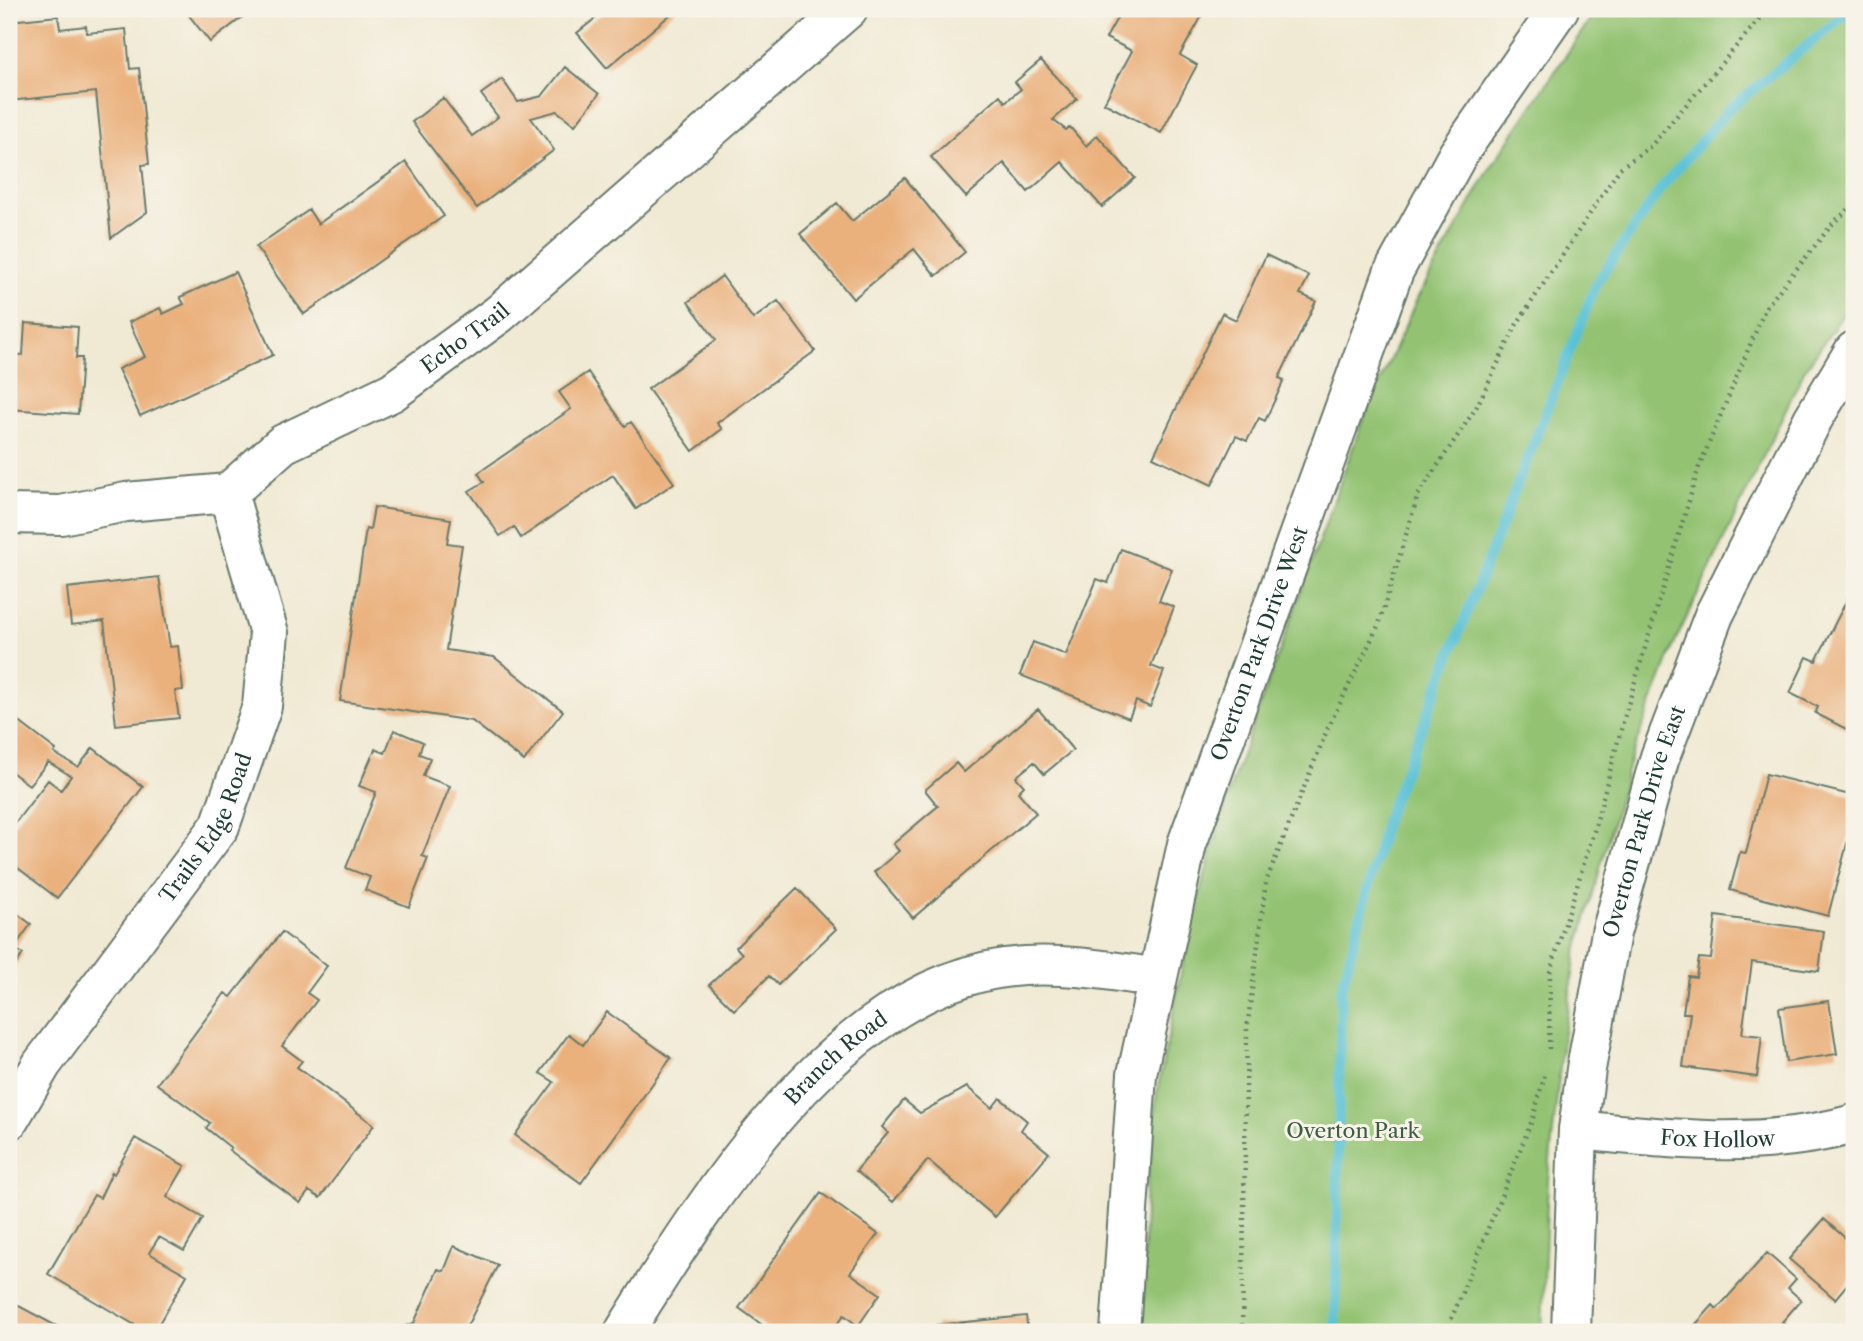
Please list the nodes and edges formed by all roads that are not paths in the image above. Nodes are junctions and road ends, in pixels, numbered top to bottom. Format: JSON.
{"nodes":[{"id":1,"x":848,"y":9,"type":"edge"},
{"id":2,"x":1559,"y":9,"type":"edge"},
{"id":3,"x":1854,"y":351,"type":"edge"},
{"id":4,"x":228,"y":493,"type":"junction"},
{"id":5,"x":9,"y":514,"type":"edge"},
{"id":6,"x":1157,"y":978,"type":"junction"},
{"id":7,"x":9,"y":1120,"type":"edge"},
{"id":8,"x":1854,"y":1124,"type":"edge"},
{"id":9,"x":1578,"y":1130,"type":"junction"},
{"id":10,"x":624,"y":1332,"type":"edge"},
{"id":11,"x":1120,"y":1332,"type":"edge"},
{"id":12,"x":1571,"y":1332,"type":"edge"}],
"edges":[{"from":1,"to":4,"type":"street","name":"Echo Trail"},
{"from":2,"to":6,"type":"street","name":"Overton Park Drive West"},
{"from":3,"to":9,"type":"street","name":"Overton Park Drive East"},
{"from":4,"to":5,"type":"street"},
{"from":4,"to":7,"type":"street","name":"Trails Edge Road"},
{"from":6,"to":10,"type":"street","name":"Branch Road"},
{"from":6,"to":11,"type":"street","name":"Overton Park Drive West"},
{"from":8,"to":9,"type":"street","name":"Fox Hollow"},
{"from":9,"to":12,"type":"street","name":"Overton Park Drive East"}]}
